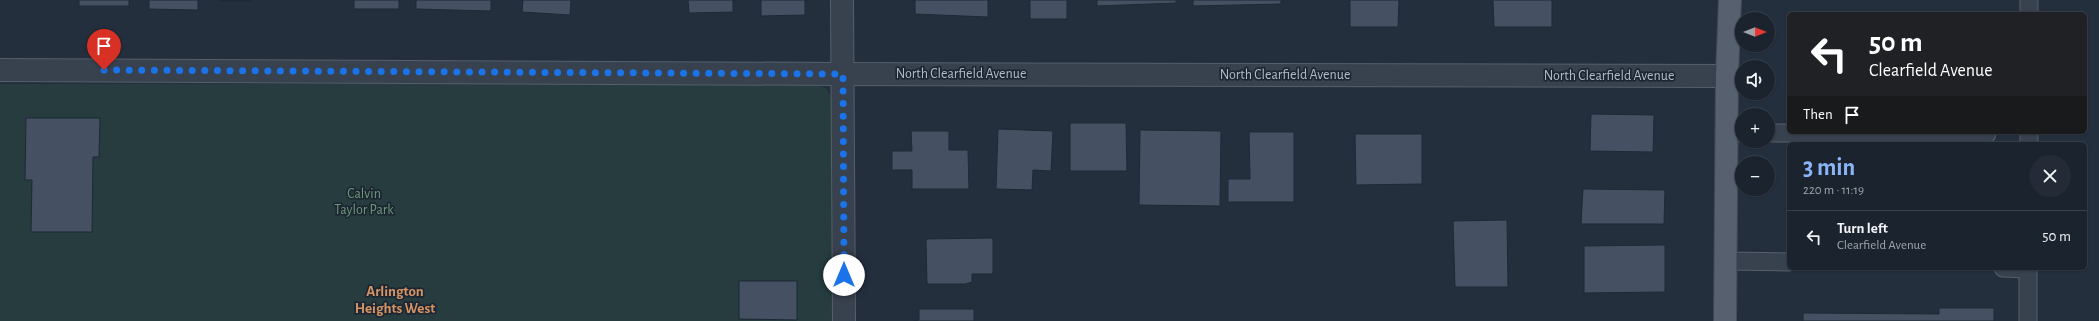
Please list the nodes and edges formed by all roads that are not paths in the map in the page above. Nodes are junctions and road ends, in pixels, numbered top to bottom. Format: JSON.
{"nodes":[{"id":1,"x":842,"y":0,"type":"edge"},
{"id":2,"x":2029,"y":0,"type":"edge"},
{"id":3,"x":1732,"y":1,"type":"edge"},
{"id":4,"x":2029,"y":12,"type":"edge"},
{"id":5,"x":0,"y":70,"type":"edge"},
{"id":6,"x":843,"y":74,"type":"junction"},
{"id":7,"x":1727,"y":76,"type":"junction"},
{"id":8,"x":1734,"y":133,"type":"edge"},
{"id":9,"x":1775,"y":133,"type":"edge"},
{"id":10,"x":1787,"y":133,"type":"edge"},
{"id":11,"x":1726,"y":261,"type":"junction"},
{"id":12,"x":1787,"y":262,"type":"edge"},
{"id":13,"x":2028,"y":270,"type":"edge"},
{"id":14,"x":844,"y":321,"type":"edge"},
{"id":15,"x":1725,"y":321,"type":"edge"},
{"id":16,"x":2028,"y":321,"type":"edge"}],
"edges":[{"from":1,"to":6,"type":"street"},
{"from":2,"to":4,"type":"lane"},
{"from":3,"to":7,"type":"main road"},
{"from":5,"to":6,"type":"street","name":"North Clearfield Avenue"},
{"from":6,"to":7,"type":"street","name":"North Clearfield Avenue"},
{"from":6,"to":14,"type":"street"},
{"from":7,"to":8,"type":"main road"},
{"from":8,"to":11,"type":"main road"},
{"from":9,"to":10,"type":"lane"},
{"from":11,"to":12,"type":"lane"},
{"from":11,"to":15,"type":"main road"},
{"from":13,"to":16,"type":"lane"}]}
